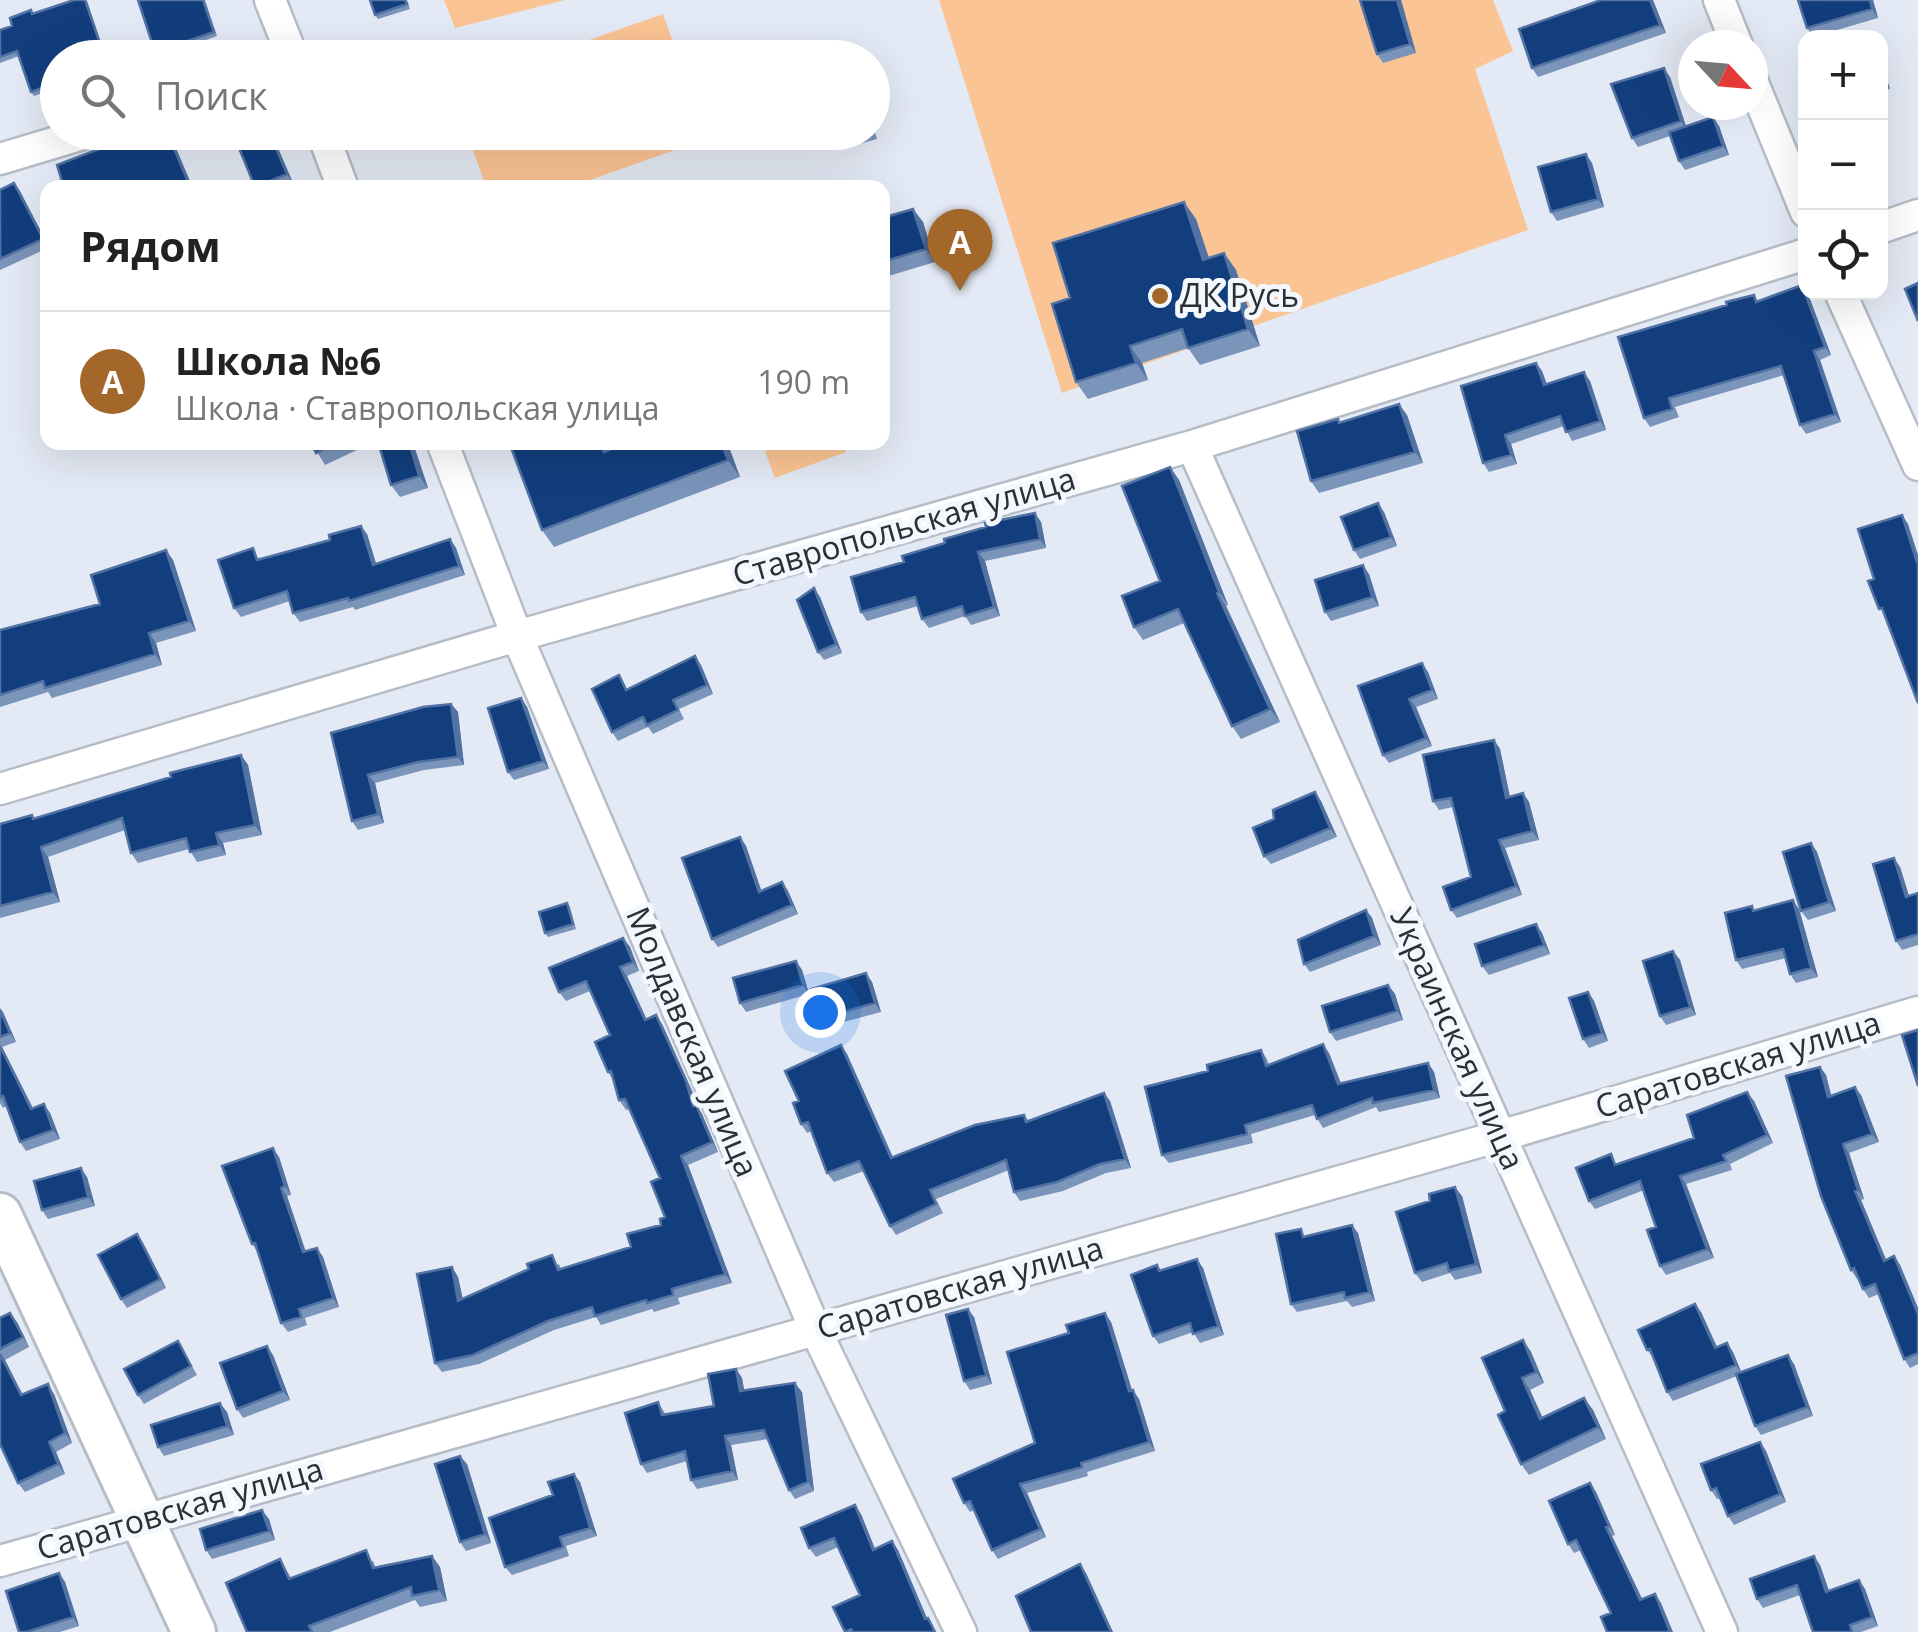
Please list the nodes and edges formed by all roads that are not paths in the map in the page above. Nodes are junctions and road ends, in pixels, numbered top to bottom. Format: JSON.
{"nodes":[{"id":1,"x":270,"y":0,"type":"edge"},
{"id":2,"x":1719,"y":0,"type":"edge"},
{"id":3,"x":1732,"y":30,"type":"edge"},
{"id":4,"x":286,"y":40,"type":"edge"},
{"id":5,"x":1768,"y":120,"type":"edge"},
{"id":6,"x":40,"y":147,"type":"edge"},
{"id":7,"x":329,"y":150,"type":"edge"},
{"id":8,"x":0,"y":159,"type":"edge"},
{"id":9,"x":340,"y":180,"type":"edge"},
{"id":10,"x":1805,"y":210,"type":"edge"},
{"id":11,"x":1918,"y":215,"type":"edge"},
{"id":12,"x":1888,"y":225,"type":"edge"},
{"id":13,"x":1798,"y":257,"type":"edge"},
{"id":14,"x":1844,"y":300,"type":"edge"},
{"id":15,"x":1192,"y":446,"type":"junction"},
{"id":16,"x":445,"y":450,"type":"edge"},
{"id":17,"x":1918,"y":465,"type":"edge"},
{"id":18,"x":517,"y":636,"type":"junction"},
{"id":19,"x":0,"y":790,"type":"edge"},
{"id":20,"x":1918,"y":1012,"type":"edge"},
{"id":21,"x":1500,"y":1136,"type":"junction"},
{"id":22,"x":0,"y":1215,"type":"edge"},
{"id":23,"x":815,"y":1329,"type":"junction"},
{"id":24,"x":142,"y":1520,"type":"junction"},
{"id":25,"x":0,"y":1562,"type":"edge"},
{"id":26,"x":194,"y":1632,"type":"edge"},
{"id":27,"x":961,"y":1632,"type":"edge"},
{"id":28,"x":1722,"y":1632,"type":"edge"}],
"edges":[{"from":1,"to":4,"type":"street"},
{"from":2,"to":3,"type":"street"},
{"from":5,"to":10,"type":"street"},
{"from":6,"to":8,"type":"street"},
{"from":7,"to":9,"type":"street"},
{"from":11,"to":12,"type":"street"},
{"from":13,"to":15,"type":"street","name":"Ставропольская улица"},
{"from":14,"to":17,"type":"street"},
{"from":15,"to":18,"type":"street","name":"Ставропольская улица"},
{"from":15,"to":21,"type":"street","name":"Украинская улица"},
{"from":16,"to":18,"type":"street","name":"Молдавская улица"},
{"from":18,"to":19,"type":"street","name":"Ставропольская улица"},
{"from":18,"to":23,"type":"street","name":"Молдавская улица"},
{"from":20,"to":21,"type":"street","name":"Саратовская улица"},
{"from":21,"to":23,"type":"street","name":"Саратовская улица"},
{"from":21,"to":28,"type":"street","name":"Украинская улица"},
{"from":22,"to":24,"type":"main road"},
{"from":23,"to":24,"type":"street","name":"Саратовская улица"},
{"from":23,"to":27,"type":"street","name":"Молдавская улица"},
{"from":24,"to":25,"type":"street","name":"Саратовская улица"},
{"from":24,"to":26,"type":"main road"}]}
